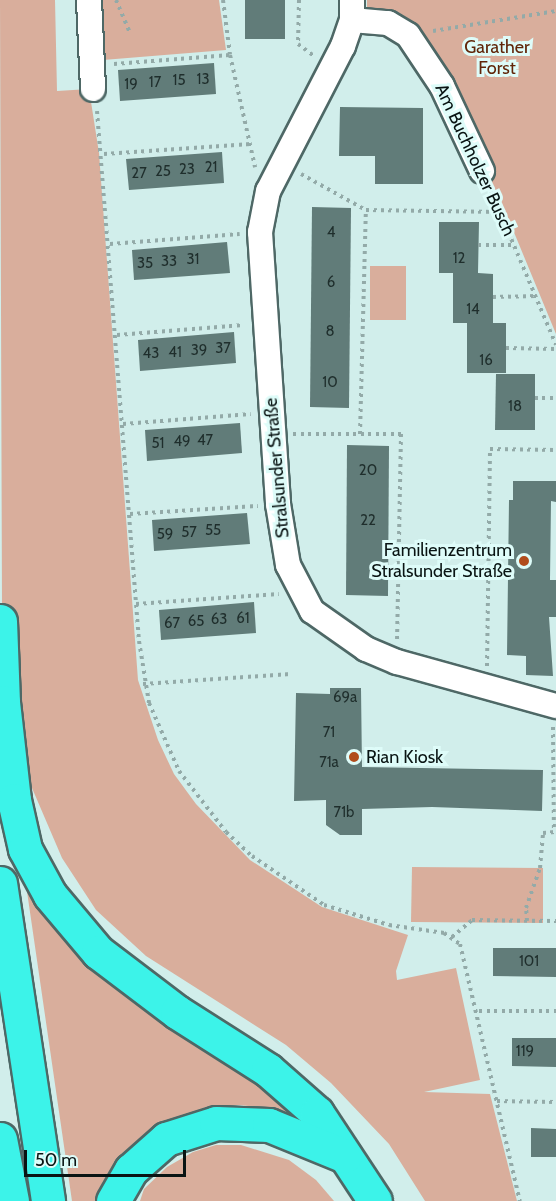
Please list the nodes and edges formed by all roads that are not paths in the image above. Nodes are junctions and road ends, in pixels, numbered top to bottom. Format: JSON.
{"nodes":[{"id":1,"x":89,"y":0,"type":"edge"},
{"id":2,"x":352,"y":10,"type":"edge"},
{"id":3,"x":93,"y":78,"type":"road end"},
{"id":4,"x":482,"y":171,"type":"road end"},
{"id":5,"x":0,"y":621,"type":"edge"},
{"id":6,"x":554,"y":705,"type":"edge"},
{"id":7,"x":0,"y":883,"type":"edge"},
{"id":8,"x":0,"y":1139,"type":"edge"},
{"id":9,"x":345,"y":1156,"type":"junction"},
{"id":10,"x":46,"y":1187,"type":"edge"},
{"id":11,"x":12,"y":1201,"type":"edge"},
{"id":12,"x":113,"y":1201,"type":"edge"},
{"id":13,"x":375,"y":1201,"type":"edge"}],
"edges":[{"from":1,"to":3,"type":"street"},
{"from":2,"to":4,"type":"street","name":"Am Buchholzer Busch"},
{"from":2,"to":6,"type":"street","name":"Stralsunder Straße"},
{"from":5,"to":9,"type":"highway"},
{"from":7,"to":10,"type":"highway"},
{"from":8,"to":11,"type":"highway"},
{"from":9,"to":12,"type":"highway"},
{"from":9,"to":13,"type":"highway"}]}
